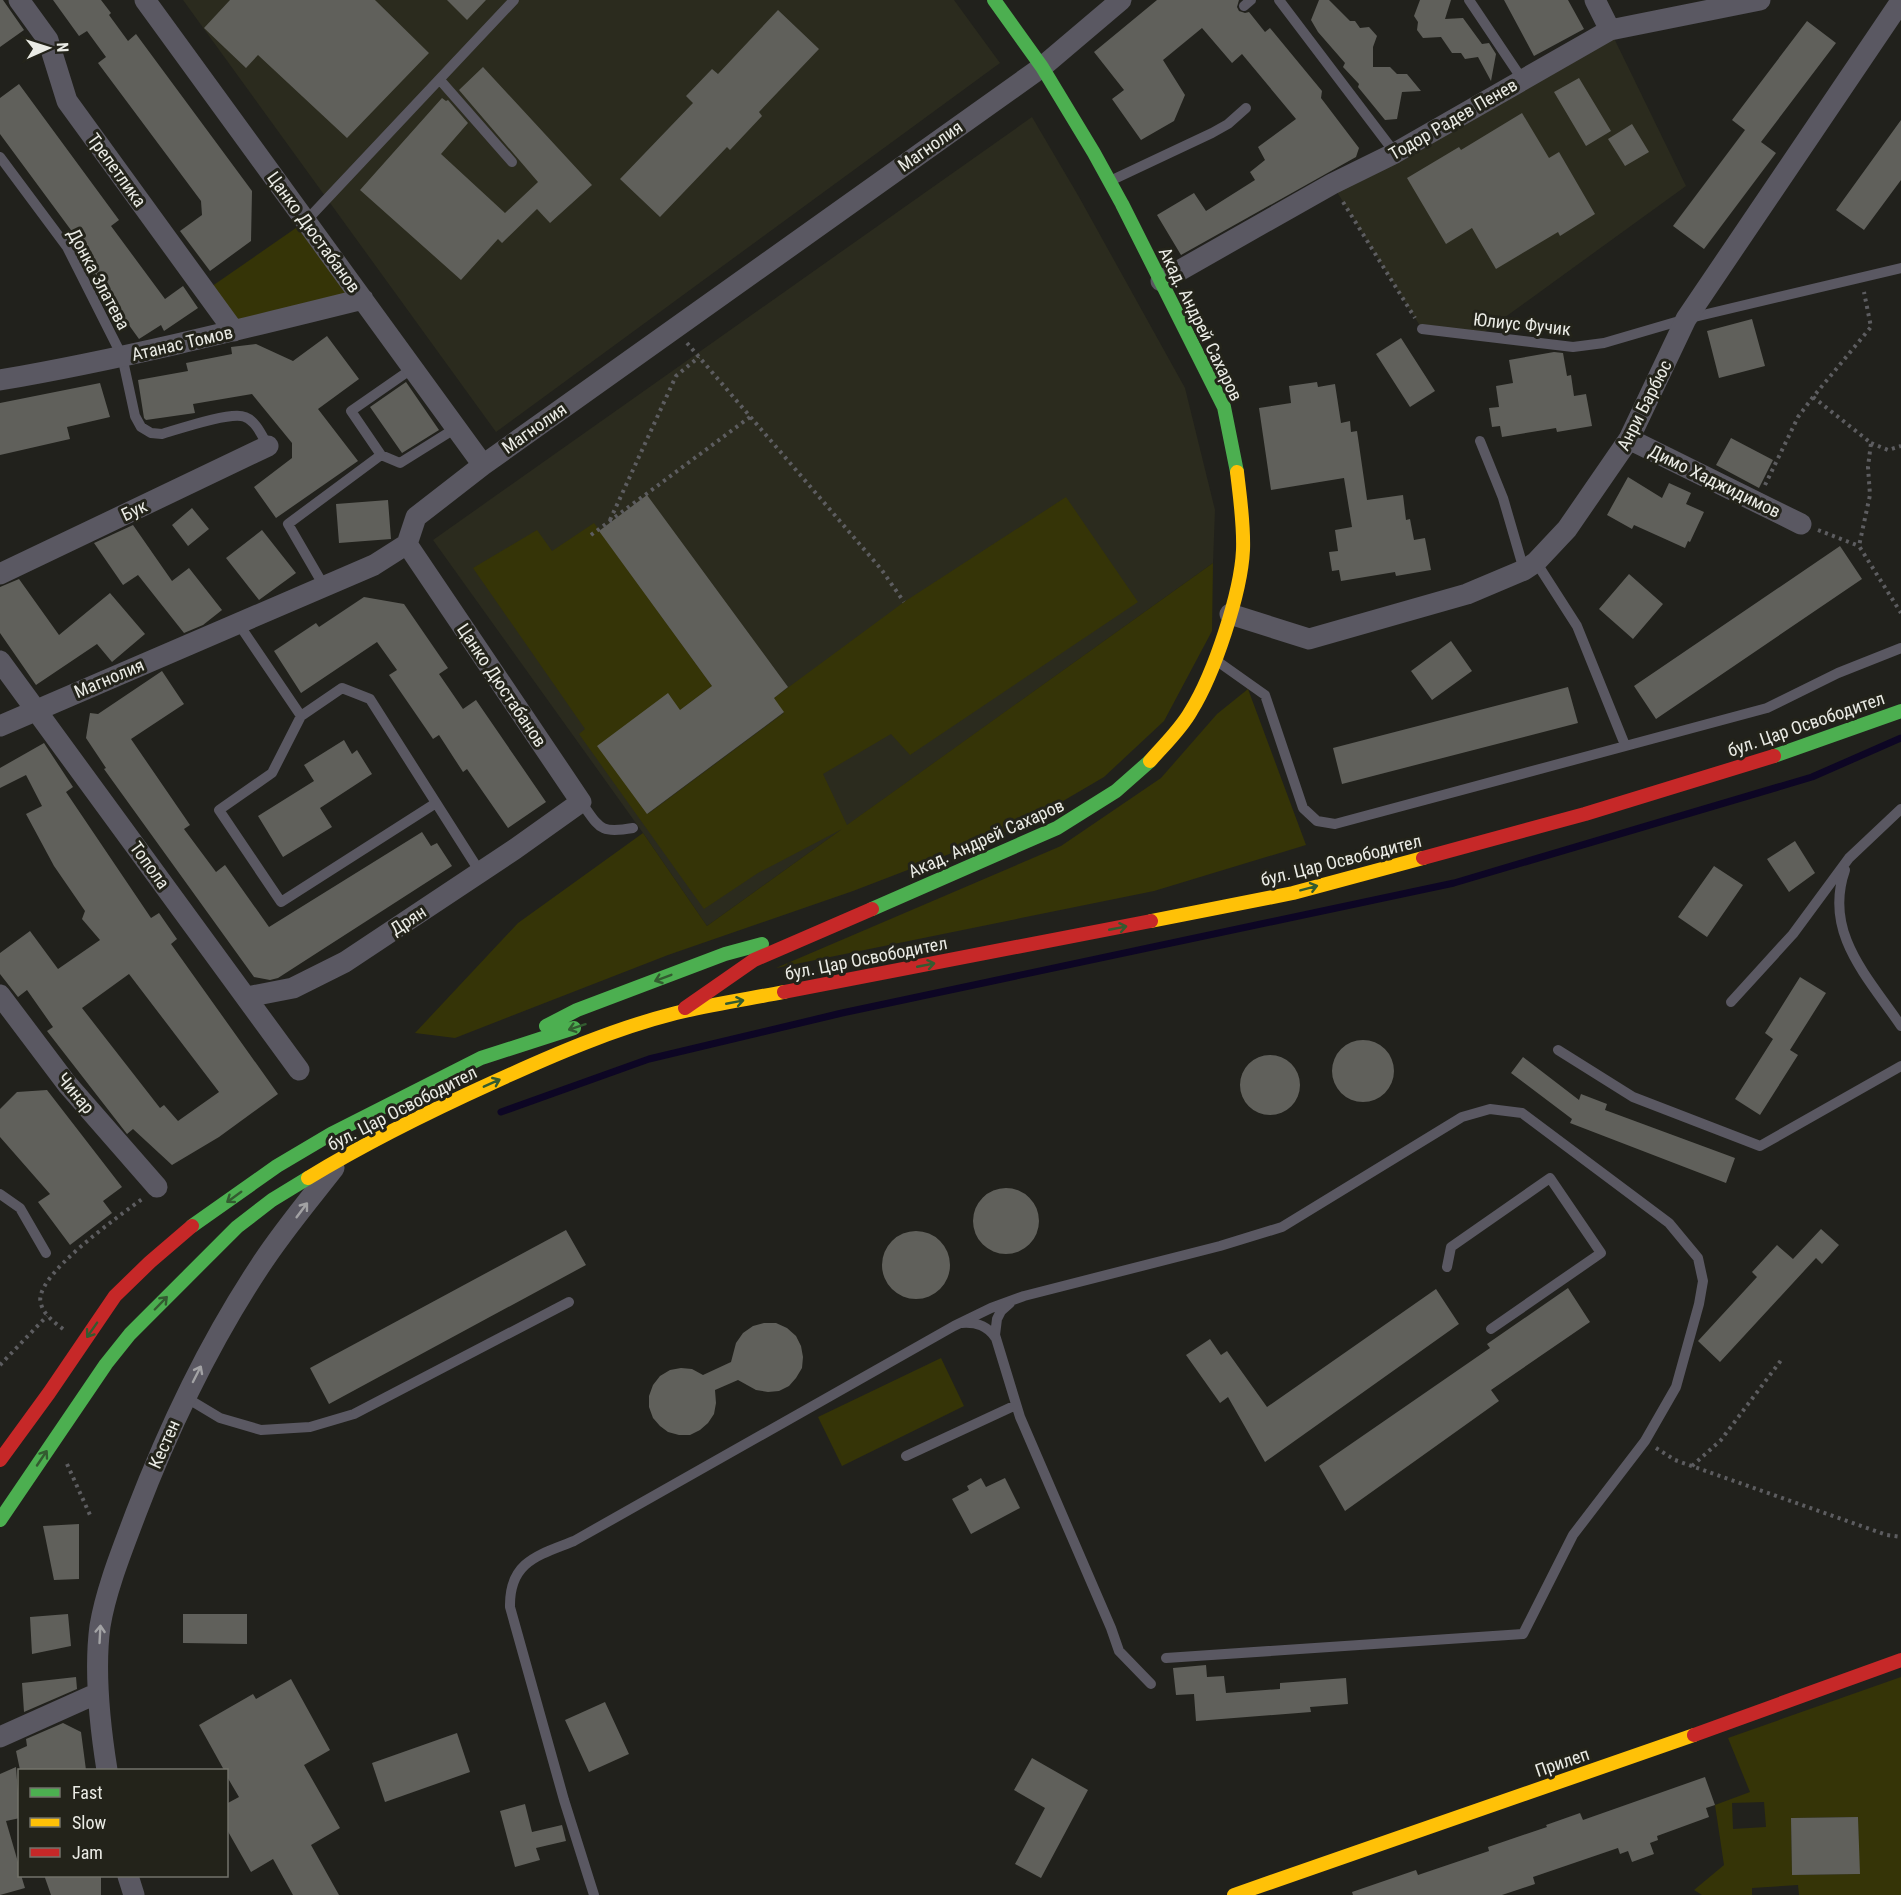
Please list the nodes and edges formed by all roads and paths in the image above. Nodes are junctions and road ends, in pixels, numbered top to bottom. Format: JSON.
{"nodes":[{"id":1,"x":19,"y":0,"type":"edge"},
{"id":2,"x":145,"y":0,"type":"edge"},
{"id":3,"x":514,"y":0,"type":"edge"},
{"id":4,"x":994,"y":0,"type":"edge"},
{"id":5,"x":1121,"y":0,"type":"edge"},
{"id":6,"x":1279,"y":0,"type":"edge"},
{"id":7,"x":1469,"y":0,"type":"edge"},
{"id":8,"x":1595,"y":0,"type":"edge"},
{"id":9,"x":1756,"y":0,"type":"edge"},
{"id":10,"x":1901,"y":1,"type":"edge"},
{"id":11,"x":1610,"y":30,"type":"junction"},
{"id":12,"x":1042,"y":67,"type":"junction"},
{"id":13,"x":1522,"y":79,"type":"junction"},
{"id":14,"x":440,"y":80,"type":"junction"},
{"id":15,"x":1246,"y":108,"type":"dead end"},
{"id":16,"x":1395,"y":153,"type":"junction"},
{"id":17,"x":0,"y":157,"type":"edge"},
{"id":18,"x":512,"y":162,"type":"dead end"},
{"id":19,"x":1109,"y":181,"type":"junction"},
{"id":20,"x":1332,"y":184,"type":"junction"},
{"id":21,"x":306,"y":222,"type":"junction"},
{"id":22,"x":1901,"y":268,"type":"edge"},
{"id":23,"x":1862,"y":277,"type":"junction"},
{"id":24,"x":1161,"y":280,"type":"junction"},
{"id":25,"x":363,"y":299,"type":"junction"},
{"id":26,"x":1686,"y":319,"type":"junction"},
{"id":27,"x":674,"y":328,"type":"junction"},
{"id":28,"x":1422,"y":329,"type":"joint"},
{"id":29,"x":234,"y":331,"type":"junction"},
{"id":30,"x":122,"y":356,"type":"junction"},
{"id":31,"x":699,"y":357,"type":"junction"},
{"id":32,"x":413,"y":368,"type":"junction"},
{"id":33,"x":0,"y":380,"type":"edge"},
{"id":34,"x":1813,"y":397,"type":"junction"},
{"id":35,"x":750,"y":417,"type":"junction"},
{"id":36,"x":456,"y":428,"type":"junction"},
{"id":37,"x":1629,"y":439,"type":"junction"},
{"id":38,"x":1480,"y":441,"type":"dead end"},
{"id":39,"x":1871,"y":443,"type":"junction"},
{"id":40,"x":268,"y":446,"type":"joint"},
{"id":41,"x":1901,"y":446,"type":"edge"},
{"id":42,"x":381,"y":455,"type":"junction"},
{"id":43,"x":483,"y":465,"type":"junction"},
{"id":44,"x":1756,"y":502,"type":"junction"},
{"id":45,"x":609,"y":522,"type":"junction"},
{"id":46,"x":1801,"y":524,"type":"joint"},
{"id":47,"x":591,"y":535,"type":"dead end"},
{"id":48,"x":407,"y":544,"type":"junction"},
{"id":49,"x":1859,"y":546,"type":"junction"},
{"id":50,"x":1530,"y":566,"type":"junction"},
{"id":51,"x":0,"y":574,"type":"edge"},
{"id":52,"x":324,"y":586,"type":"junction"},
{"id":53,"x":904,"y":602,"type":"dead end"},
{"id":54,"x":1901,"y":613,"type":"edge"},
{"id":55,"x":1230,"y":614,"type":"junction"},
{"id":56,"x":238,"y":623,"type":"junction"},
{"id":57,"x":1901,"y":648,"type":"edge"},
{"id":58,"x":1215,"y":660,"type":"junction"},
{"id":59,"x":0,"y":661,"type":"edge"},
{"id":60,"x":35,"y":709,"type":"junction"},
{"id":61,"x":1901,"y":711,"type":"edge"},
{"id":62,"x":301,"y":716,"type":"junction"},
{"id":63,"x":0,"y":726,"type":"edge"},
{"id":64,"x":1625,"y":745,"type":"junction"},
{"id":65,"x":581,"y":802,"type":"junction"},
{"id":66,"x":436,"y":803,"type":"junction"},
{"id":67,"x":1901,"y":809,"type":"edge"},
{"id":68,"x":633,"y":828,"type":"dead end"},
{"id":69,"x":1849,"y":858,"type":"junction"},
{"id":70,"x":480,"y":872,"type":"junction"},
{"id":71,"x":1256,"y":886,"type":"dead end"},
{"id":72,"x":839,"y":923,"type":"junction"},
{"id":73,"x":840,"y":967,"type":"dead end"},
{"id":74,"x":748,"y":981,"type":"dead end"},
{"id":75,"x":713,"y":987,"type":"junction"},
{"id":76,"x":0,"y":995,"type":"edge"},
{"id":77,"x":682,"y":995,"type":"dead end"},
{"id":78,"x":247,"y":997,"type":"junction"},
{"id":79,"x":1731,"y":1002,"type":"dead end"},
{"id":80,"x":677,"y":1013,"type":"junction"},
{"id":81,"x":584,"y":1025,"type":"dead end"},
{"id":82,"x":1901,"y":1026,"type":"edge"},
{"id":83,"x":1558,"y":1050,"type":"dead end"},
{"id":84,"x":482,"y":1058,"type":"junction"},
{"id":85,"x":1901,"y":1066,"type":"edge"},
{"id":86,"x":299,"y":1070,"type":"dead end"},
{"id":87,"x":341,"y":1158,"type":"junction"},
{"id":88,"x":157,"y":1187,"type":"joint"},
{"id":89,"x":0,"y":1194,"type":"edge"},
{"id":90,"x":46,"y":1253,"type":"dead end"},
{"id":91,"x":1447,"y":1267,"type":"dead end"},
{"id":92,"x":1024,"y":1296,"type":"junction"},
{"id":93,"x":569,"y":1302,"type":"dead end"},
{"id":94,"x":47,"y":1316,"type":"junction"},
{"id":95,"x":954,"y":1326,"type":"junction"},
{"id":96,"x":1491,"y":1329,"type":"dead end"},
{"id":97,"x":998,"y":1343,"type":"junction"},
{"id":98,"x":81,"y":1345,"type":"junction"},
{"id":99,"x":1782,"y":1359,"type":"dead end"},
{"id":100,"x":0,"y":1365,"type":"edge"},
{"id":101,"x":185,"y":1397,"type":"junction"},
{"id":102,"x":1017,"y":1405,"type":"junction"},
{"id":103,"x":56,"y":1438,"type":"junction"},
{"id":104,"x":1646,"y":1441,"type":"junction"},
{"id":105,"x":906,"y":1456,"type":"dead end"},
{"id":106,"x":0,"y":1460,"type":"edge"},
{"id":107,"x":1692,"y":1466,"type":"junction"},
{"id":108,"x":90,"y":1515,"type":"dead end"},
{"id":109,"x":0,"y":1520,"type":"edge"},
{"id":110,"x":1901,"y":1537,"type":"edge"},
{"id":111,"x":1166,"y":1658,"type":"dead end"},
{"id":112,"x":1901,"y":1660,"type":"edge"},
{"id":113,"x":1151,"y":1684,"type":"dead end"},
{"id":114,"x":98,"y":1693,"type":"junction"},
{"id":115,"x":0,"y":1737,"type":"edge"},
{"id":116,"x":107,"y":1769,"type":"edge"},
{"id":117,"x":130,"y":1877,"type":"edge"},
{"id":118,"x":134,"y":1895,"type":"edge"},
{"id":119,"x":594,"y":1895,"type":"edge"},
{"id":120,"x":1234,"y":1895,"type":"edge"}],
"edges":[{"from":1,"to":29,"type":"street","name":"Трепетлика"},
{"from":2,"to":21,"type":"street","name":"Цанко Дюстабанов"},
{"from":3,"to":14,"type":"lane"},
{"from":4,"to":12,"type":"main road","name":"Акад. Андрей Сахаров"},
{"from":5,"to":12,"type":"street","name":"Магнолия"},
{"from":6,"to":16,"type":"lane"},
{"from":7,"to":13,"type":"lane"},
{"from":8,"to":11,"type":"street"},
{"from":9,"to":11,"type":"street","name":"Тодор Радев Пенев"},
{"from":10,"to":26,"type":"street","name":"Анри Барбюс"},
{"from":11,"to":13,"type":"street","name":"Тодор Радев Пенев"},
{"from":12,"to":19,"type":"main road","name":"Акад. Андрей Сахаров"},
{"from":12,"to":27,"type":"street","name":"Магнолия"},
{"from":13,"to":16,"type":"street","name":"Тодор Радев Пенев"},
{"from":14,"to":18,"type":"lane"},
{"from":14,"to":21,"type":"lane"},
{"from":15,"to":19,"type":"lane"},
{"from":16,"to":20,"type":"street","name":"Тодор Радев Пенев"},
{"from":17,"to":30,"type":"lane","name":"Донка Златева"},
{"from":19,"to":24,"type":"main road","name":"Акад. Андрей Сахаров"},
{"from":20,"to":24,"type":"street","name":"Тодор Радев Пенев"},
{"from":20,"to":28,"type":"path"},
{"from":21,"to":25,"type":"street","name":"Цанко Дюстабанов"},
{"from":22,"to":23,"type":"lane","name":"Юлиус Фучик"},
{"from":23,"to":26,"type":"lane","name":"Юлиус Фучик"},
{"from":23,"to":34,"type":"path"},
{"from":24,"to":55,"type":"main road","name":"Акад. Андрей Сахаров"},
{"from":25,"to":29,"type":"street","name":"Атанас Томов"},
{"from":25,"to":32,"type":"street","name":"Цанко Дюстабанов"},
{"from":26,"to":28,"type":"lane","name":"Юлиус Фучик"},
{"from":26,"to":37,"type":"street","name":"Анри Барбюс"},
{"from":27,"to":31,"type":"path"},
{"from":27,"to":43,"type":"street","name":"Магнолия"},
{"from":29,"to":30,"type":"street","name":"Атанас Томов"},
{"from":30,"to":33,"type":"street","name":"Атанас Томов"},
{"from":30,"to":40,"type":"lane","name":"Донка Златева"},
{"from":31,"to":35,"type":"path"},
{"from":31,"to":45,"type":"path"},
{"from":32,"to":36,"type":"street","name":"Цанко Дюстабанов"},
{"from":32,"to":42,"type":"lane"},
{"from":34,"to":39,"type":"path"},
{"from":34,"to":44,"type":"path"},
{"from":35,"to":45,"type":"path"},
{"from":35,"to":53,"type":"path"},
{"from":36,"to":42,"type":"lane"},
{"from":36,"to":43,"type":"street","name":"Цанко Дюстабанов"},
{"from":37,"to":44,"type":"street","name":"Димо Хаджидимов"},
{"from":37,"to":50,"type":"street","name":"Анри Барбюс"},
{"from":38,"to":50,"type":"lane"},
{"from":39,"to":41,"type":"path"},
{"from":39,"to":49,"type":"path"},
{"from":40,"to":51,"type":"street","name":"Бук"},
{"from":42,"to":52,"type":"lane"},
{"from":43,"to":48,"type":"street","name":"Магнолия"},
{"from":44,"to":46,"type":"street","name":"Димо Хаджидимов"},
{"from":45,"to":47,"type":"path"},
{"from":46,"to":49,"type":"path"},
{"from":48,"to":52,"type":"street","name":"Магнолия"},
{"from":48,"to":65,"type":"street","name":"Цанко Дюстабанов"},
{"from":49,"to":54,"type":"path"},
{"from":50,"to":55,"type":"street","name":"Анри Барбюс"},
{"from":50,"to":64,"type":"lane"},
{"from":52,"to":56,"type":"street","name":"Магнолия"},
{"from":55,"to":58,"type":"main road","name":"Акад. Андрей Сахаров"},
{"from":56,"to":60,"type":"street","name":"Магнолия"},
{"from":56,"to":62,"type":"lane"},
{"from":57,"to":64,"type":"lane"},
{"from":58,"to":64,"type":"lane"},
{"from":58,"to":72,"type":"main road","name":"Акад. Андрей Сахаров"},
{"from":59,"to":60,"type":"street","name":"Топола"},
{"from":60,"to":63,"type":"street","name":"Магнолия"},
{"from":60,"to":78,"type":"street","name":"Топола"},
{"from":80,"to":61,"type":"main road","name":"бул. Цар Освободител","one_way":true},
{"from":62,"to":66,"type":"lane"},
{"from":62,"to":66,"type":"lane"},
{"from":65,"to":68,"type":"lane"},
{"from":65,"to":70,"type":"street","name":"Дрян"},
{"from":66,"to":70,"type":"lane"},
{"from":67,"to":69,"type":"lane"},
{"from":69,"to":79,"type":"lane"},
{"from":69,"to":82,"type":"lane"},
{"from":70,"to":78,"type":"street","name":"Дрян"},
{"from":71,"to":73,"type":"main road","name":"бул. Цар Освободител"},
{"from":72,"to":75,"type":"main road"},
{"from":72,"to":84,"type":"main road","one_way":true},
{"from":74,"to":75,"type":"main road"},
{"from":75,"to":77,"type":"main road"},
{"from":75,"to":80,"type":"main road"},
{"from":76,"to":88,"type":"street","name":"Чинар"},
{"from":78,"to":86,"type":"street","name":"Топола"},
{"from":87,"to":80,"type":"main road","name":"бул. Цар Освободител","one_way":true},
{"from":81,"to":84,"type":"main road","name":"бул. Цар Освободител","one_way":true},
{"from":83,"to":85,"type":"lane"},
{"from":84,"to":98,"type":"main road","name":"бул. Цар Освободител","one_way":true},
{"from":101,"to":87,"type":"street","name":"Кестен","one_way":true},
{"from":103,"to":87,"type":"main road","name":"бул. Цар Освободител","one_way":true},
{"from":88,"to":94,"type":"path"},
{"from":89,"to":90,"type":"lane"},
{"from":91,"to":96,"type":"lane"},
{"from":92,"to":95,"type":"lane"},
{"from":92,"to":97,"type":"lane"},
{"from":92,"to":104,"type":"lane"},
{"from":93,"to":101,"type":"lane"},
{"from":94,"to":98,"type":"path"},
{"from":94,"to":100,"type":"path"},
{"from":95,"to":97,"type":"lane"},
{"from":95,"to":119,"type":"lane"},
{"from":97,"to":102,"type":"lane"},
{"from":98,"to":106,"type":"main road","name":"бул. Цар Освободител"},
{"from":99,"to":107,"type":"path"},
{"from":114,"to":101,"type":"street","name":"Кестен","one_way":true},
{"from":102,"to":105,"type":"lane"},
{"from":102,"to":113,"type":"lane"},
{"from":103,"to":108,"type":"path"},
{"from":109,"to":103,"type":"main road","name":"бул. Цар Освободител","one_way":true},
{"from":104,"to":107,"type":"path"},
{"from":104,"to":111,"type":"lane"},
{"from":107,"to":110,"type":"path"},
{"from":112,"to":120,"type":"main road","name":"Прилеп"},
{"from":114,"to":115,"type":"street"},
{"from":114,"to":116,"type":"street","name":"Кестен"},
{"from":117,"to":118,"type":"street"}]}
